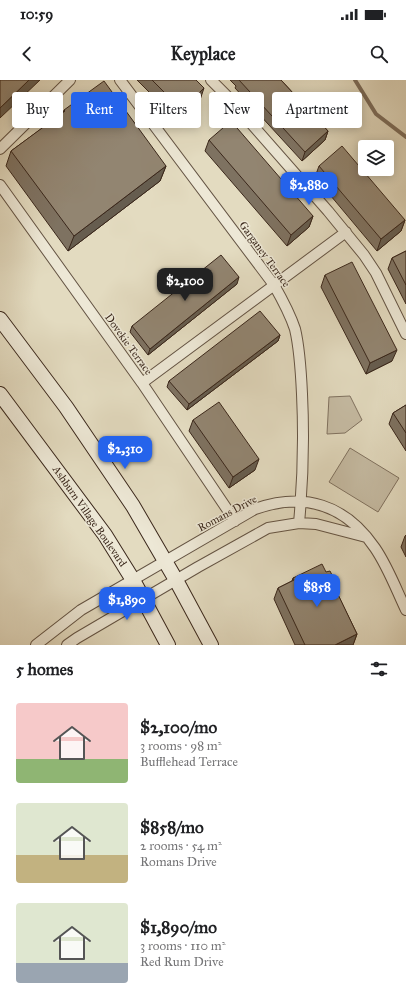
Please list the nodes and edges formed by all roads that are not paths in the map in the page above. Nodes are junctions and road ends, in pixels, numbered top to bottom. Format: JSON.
{"nodes":[{"id":1,"x":70,"y":80,"type":"edge"},
{"id":2,"x":120,"y":80,"type":"edge"},
{"id":3,"x":211,"y":80,"type":"edge"},
{"id":4,"x":0,"y":149,"type":"edge"},
{"id":5,"x":0,"y":185,"type":"edge"},
{"id":6,"x":346,"y":232,"type":"junction"},
{"id":7,"x":274,"y":285,"type":"junction"},
{"id":8,"x":0,"y":319,"type":"edge"},
{"id":9,"x":406,"y":334,"type":"edge"},
{"id":10,"x":142,"y":383,"type":"junction"},
{"id":11,"x":0,"y":394,"type":"edge"},
{"id":12,"x":301,"y":501,"type":"junction"},
{"id":13,"x":235,"y":521,"type":"junction"},
{"id":14,"x":299,"y":522,"type":"junction"},
{"id":15,"x":366,"y":537,"type":"junction"},
{"id":16,"x":166,"y":562,"type":"junction"},
{"id":17,"x":133,"y":580,"type":"junction"},
{"id":18,"x":176,"y":580,"type":"junction"},
{"id":19,"x":144,"y":598,"type":"junction"},
{"id":20,"x":405,"y":605,"type":"edge"},
{"id":21,"x":36,"y":645,"type":"edge"},
{"id":22,"x":67,"y":645,"type":"edge"},
{"id":23,"x":168,"y":645,"type":"edge"},
{"id":24,"x":211,"y":645,"type":"edge"}],
"edges":[{"from":1,"to":4,"type":"street"},
{"from":2,"to":7,"type":"street","name":"Garganey Terrace"},
{"from":3,"to":6,"type":"street"},
{"from":5,"to":10,"type":"street","name":"Dovekie Terrace"},
{"from":6,"to":7,"type":"street"},
{"from":6,"to":9,"type":"street"},
{"from":7,"to":10,"type":"street"},
{"from":7,"to":12,"type":"street","name":"Garganey Terrace"},
{"from":8,"to":16,"type":"main road"},
{"from":10,"to":13,"type":"street","name":"Dovekie Terrace"},
{"from":11,"to":17,"type":"main road","name":"Ashburn Village Boulevard"},
{"from":12,"to":13,"type":"street","name":"Romans Drive"},
{"from":12,"to":14,"type":"street","name":"Garganey Terrace"},
{"from":12,"to":15,"type":"street","name":"Romans Drive"},
{"from":13,"to":16,"type":"street","name":"Romans Drive"},
{"from":14,"to":15,"type":"street"},
{"from":14,"to":18,"type":"street"},
{"from":15,"to":20,"type":"street","name":"Romans Drive"},
{"from":16,"to":17,"type":"street","name":"Romans Drive"},
{"from":16,"to":18,"type":"main road"},
{"from":17,"to":19,"type":"main road","name":"Ashburn Village Boulevard"},
{"from":17,"to":21,"type":"street","name":"Romans Drive"},
{"from":18,"to":19,"type":"street"},
{"from":18,"to":24,"type":"main road"},
{"from":19,"to":22,"type":"street"},
{"from":19,"to":23,"type":"main road","name":"Ashburn Village Boulevard"}]}
